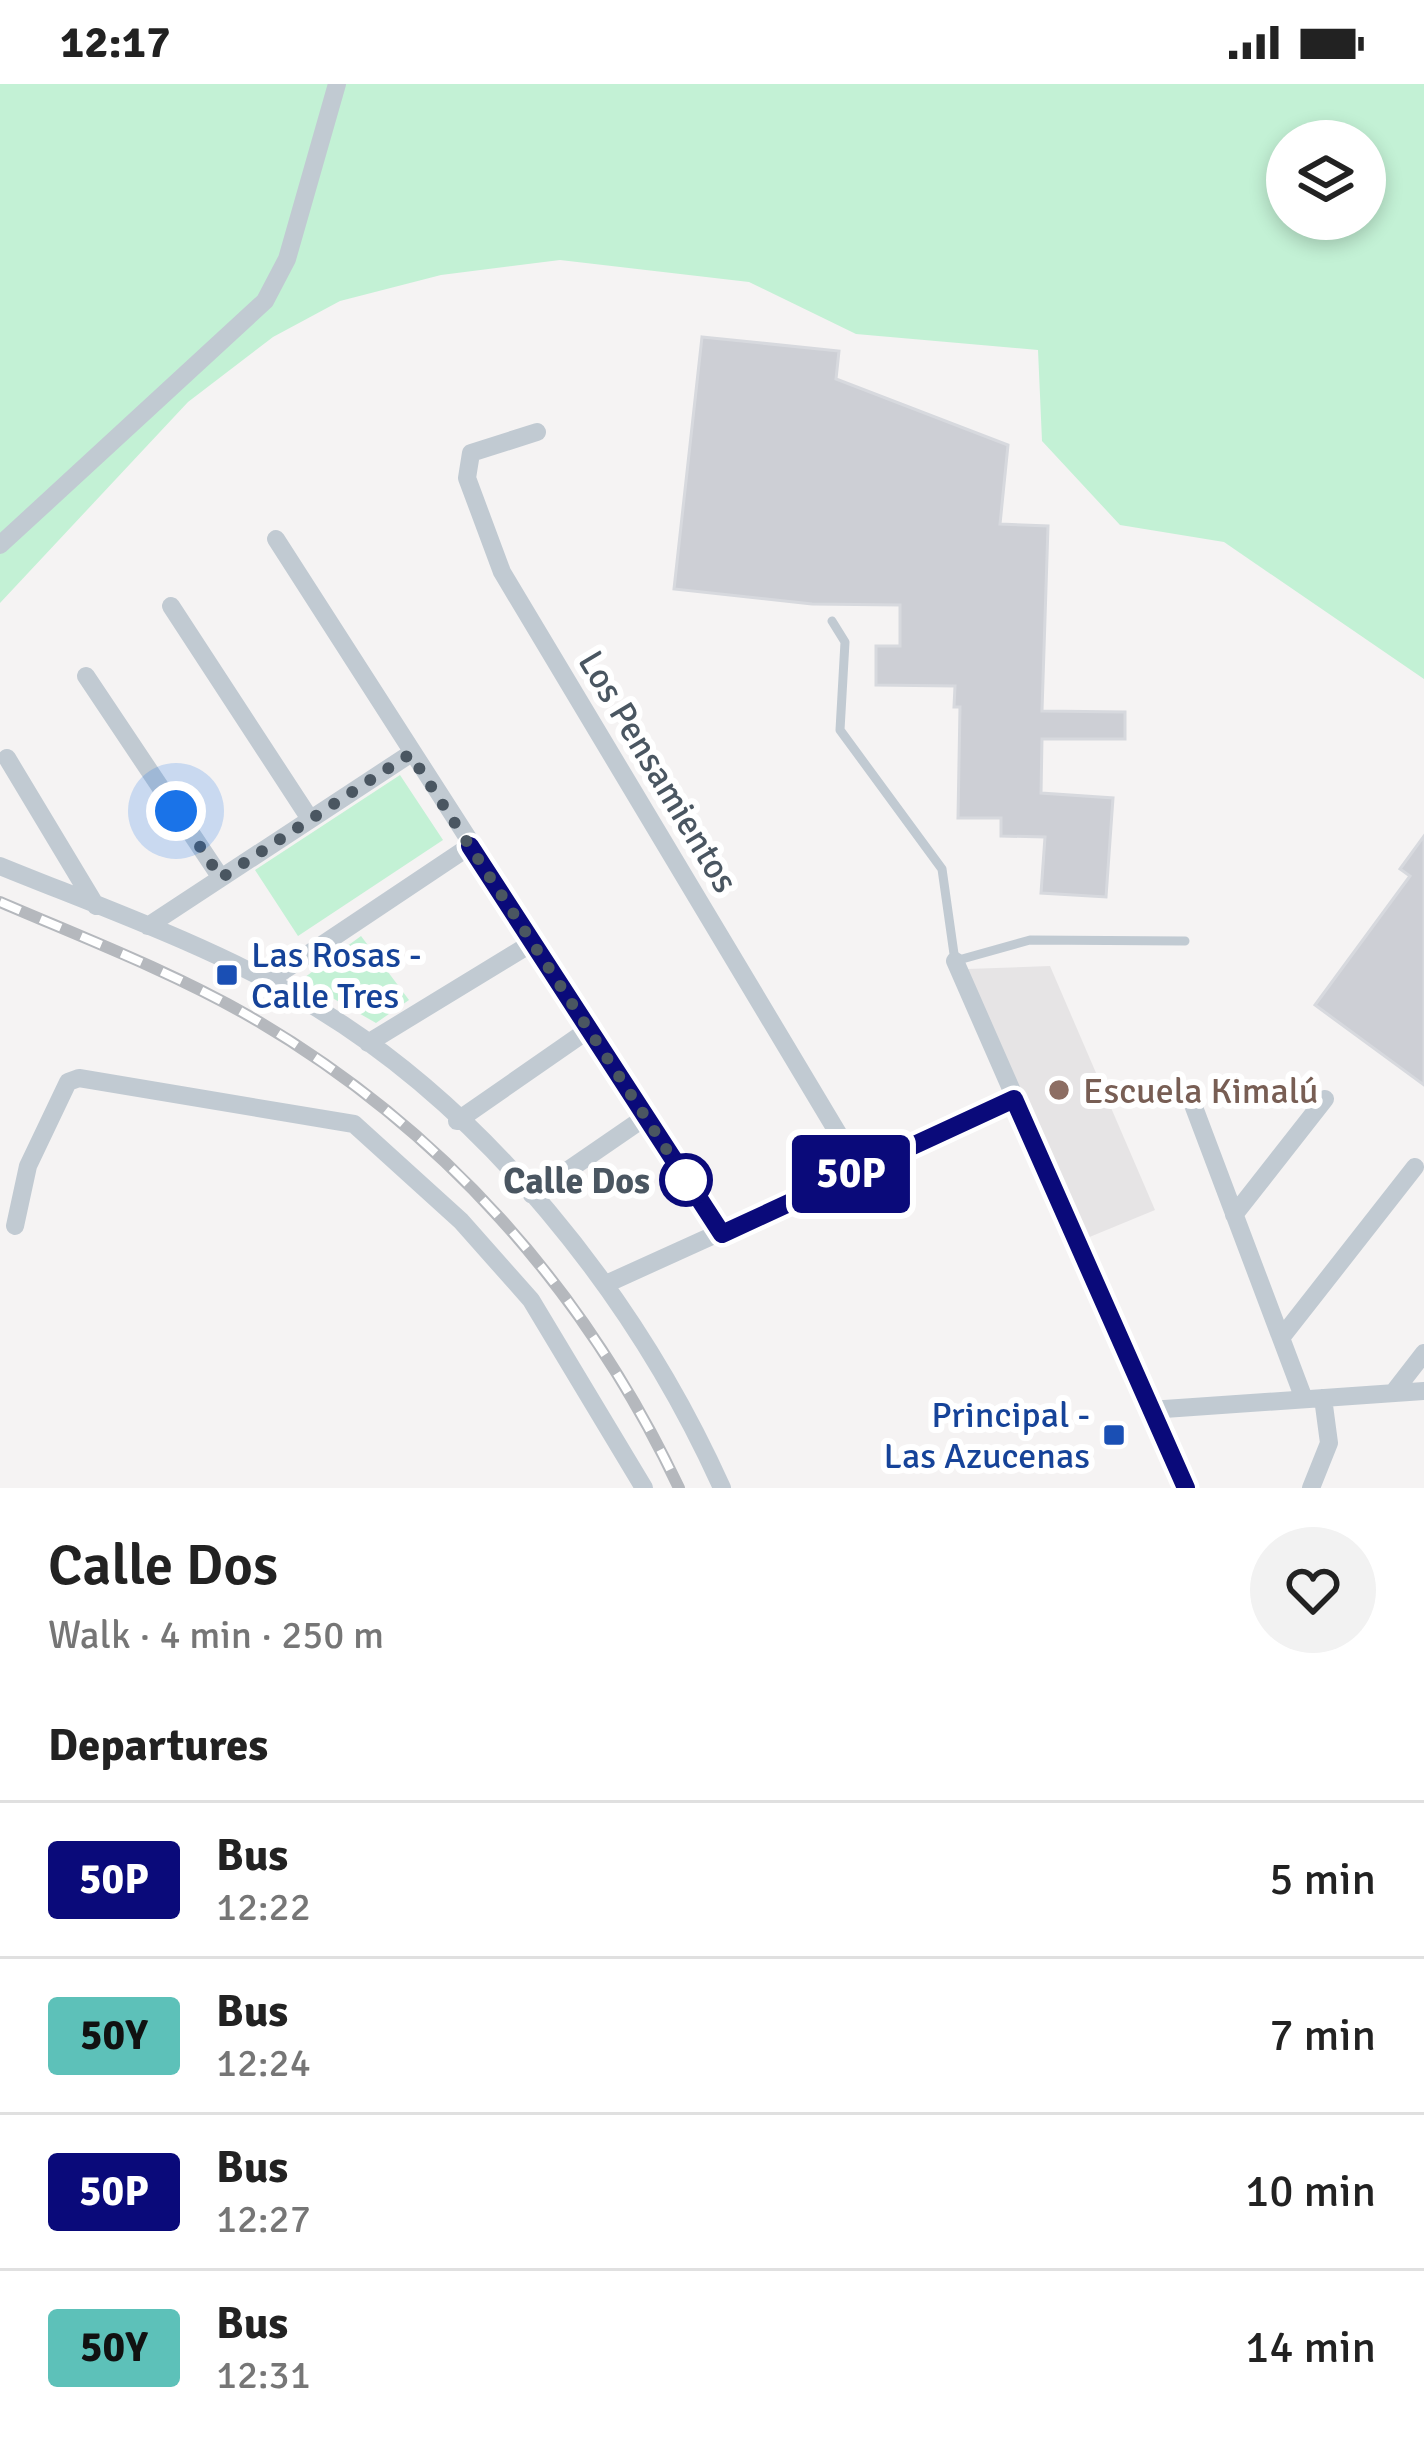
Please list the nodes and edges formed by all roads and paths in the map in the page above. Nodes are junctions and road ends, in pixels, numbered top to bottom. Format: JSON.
{"nodes":[{"id":1,"x":337,"y":84,"type":"edge"},
{"id":2,"x":537,"y":432,"type":"dead end"},
{"id":3,"x":275,"y":539,"type":"dead end"},
{"id":4,"x":0,"y":545,"type":"edge"},
{"id":5,"x":171,"y":606,"type":"dead end"},
{"id":6,"x":832,"y":621,"type":"dead end"},
{"id":7,"x":86,"y":676,"type":"dead end"},
{"id":8,"x":410,"y":754,"type":"junction"},
{"id":9,"x":7,"y":758,"type":"dead end"},
{"id":10,"x":310,"y":820,"type":"junction"},
{"id":11,"x":470,"y":846,"type":"junction"},
{"id":12,"x":0,"y":866,"type":"edge"},
{"id":13,"x":221,"y":878,"type":"junction"},
{"id":14,"x":96,"y":905,"type":"junction"},
{"id":15,"x":148,"y":926,"type":"junction"},
{"id":16,"x":1185,"y":941,"type":"dead end"},
{"id":17,"x":532,"y":943,"type":"junction"},
{"id":18,"x":955,"y":961,"type":"junction"},
{"id":19,"x":268,"y":981,"type":"junction"},
{"id":20,"x":588,"y":1030,"type":"junction"},
{"id":21,"x":368,"y":1043,"type":"junction"},
{"id":22,"x":1189,"y":1094,"type":"dead end"},
{"id":23,"x":1014,"y":1099,"type":"junction"},
{"id":24,"x":1325,"y":1099,"type":"dead end"},
{"id":25,"x":644,"y":1118,"type":"junction"},
{"id":26,"x":458,"y":1121,"type":"junction"},
{"id":27,"x":1415,"y":1167,"type":"dead end"},
{"id":28,"x":860,"y":1170,"type":"junction"},
{"id":29,"x":532,"y":1195,"type":"junction"},
{"id":30,"x":1234,"y":1215,"type":"junction"},
{"id":31,"x":15,"y":1226,"type":"dead end"},
{"id":32,"x":722,"y":1234,"type":"junction"},
{"id":33,"x":606,"y":1285,"type":"junction"},
{"id":34,"x":1280,"y":1338,"type":"junction"},
{"id":35,"x":1424,"y":1353,"type":"edge"},
{"id":36,"x":1424,"y":1391,"type":"edge"},
{"id":37,"x":1393,"y":1393,"type":"junction"},
{"id":38,"x":1313,"y":1399,"type":"junction"},
{"id":39,"x":1150,"y":1410,"type":"junction"},
{"id":40,"x":644,"y":1488,"type":"edge"},
{"id":41,"x":722,"y":1488,"type":"edge"},
{"id":42,"x":1186,"y":1488,"type":"edge"},
{"id":43,"x":1311,"y":1488,"type":"edge"}],
"edges":[{"from":1,"to":4,"type":"street"},
{"from":2,"to":28,"type":"street","name":"Los Pensamientos"},
{"from":3,"to":8,"type":"street"},
{"from":5,"to":10,"type":"street"},
{"from":6,"to":18,"type":"lane"},
{"from":7,"to":13,"type":"street"},
{"from":8,"to":10,"type":"street"},
{"from":8,"to":11,"type":"street"},
{"from":9,"to":14,"type":"street"},
{"from":10,"to":13,"type":"street"},
{"from":11,"to":17,"type":"street"},
{"from":11,"to":19,"type":"street"},
{"from":12,"to":14,"type":"street"},
{"from":13,"to":15,"type":"street"},
{"from":14,"to":15,"type":"street"},
{"from":15,"to":19,"type":"street"},
{"from":16,"to":18,"type":"lane"},
{"from":17,"to":20,"type":"street"},
{"from":17,"to":21,"type":"street"},
{"from":18,"to":23,"type":"street"},
{"from":19,"to":21,"type":"street"},
{"from":20,"to":25,"type":"street"},
{"from":20,"to":26,"type":"street"},
{"from":21,"to":26,"type":"street"},
{"from":22,"to":30,"type":"street"},
{"from":23,"to":28,"type":"street"},
{"from":23,"to":39,"type":"street"},
{"from":24,"to":30,"type":"street"},
{"from":25,"to":29,"type":"street"},
{"from":25,"to":32,"type":"street"},
{"from":26,"to":29,"type":"street"},
{"from":27,"to":34,"type":"street"},
{"from":28,"to":32,"type":"street"},
{"from":29,"to":33,"type":"street"},
{"from":30,"to":34,"type":"street"},
{"from":31,"to":40,"type":"street"},
{"from":32,"to":33,"type":"street"},
{"from":33,"to":41,"type":"street"},
{"from":34,"to":38,"type":"street"},
{"from":35,"to":37,"type":"street"},
{"from":36,"to":37,"type":"street"},
{"from":37,"to":38,"type":"street"},
{"from":38,"to":39,"type":"street"},
{"from":38,"to":43,"type":"street"},
{"from":39,"to":42,"type":"street"}]}
